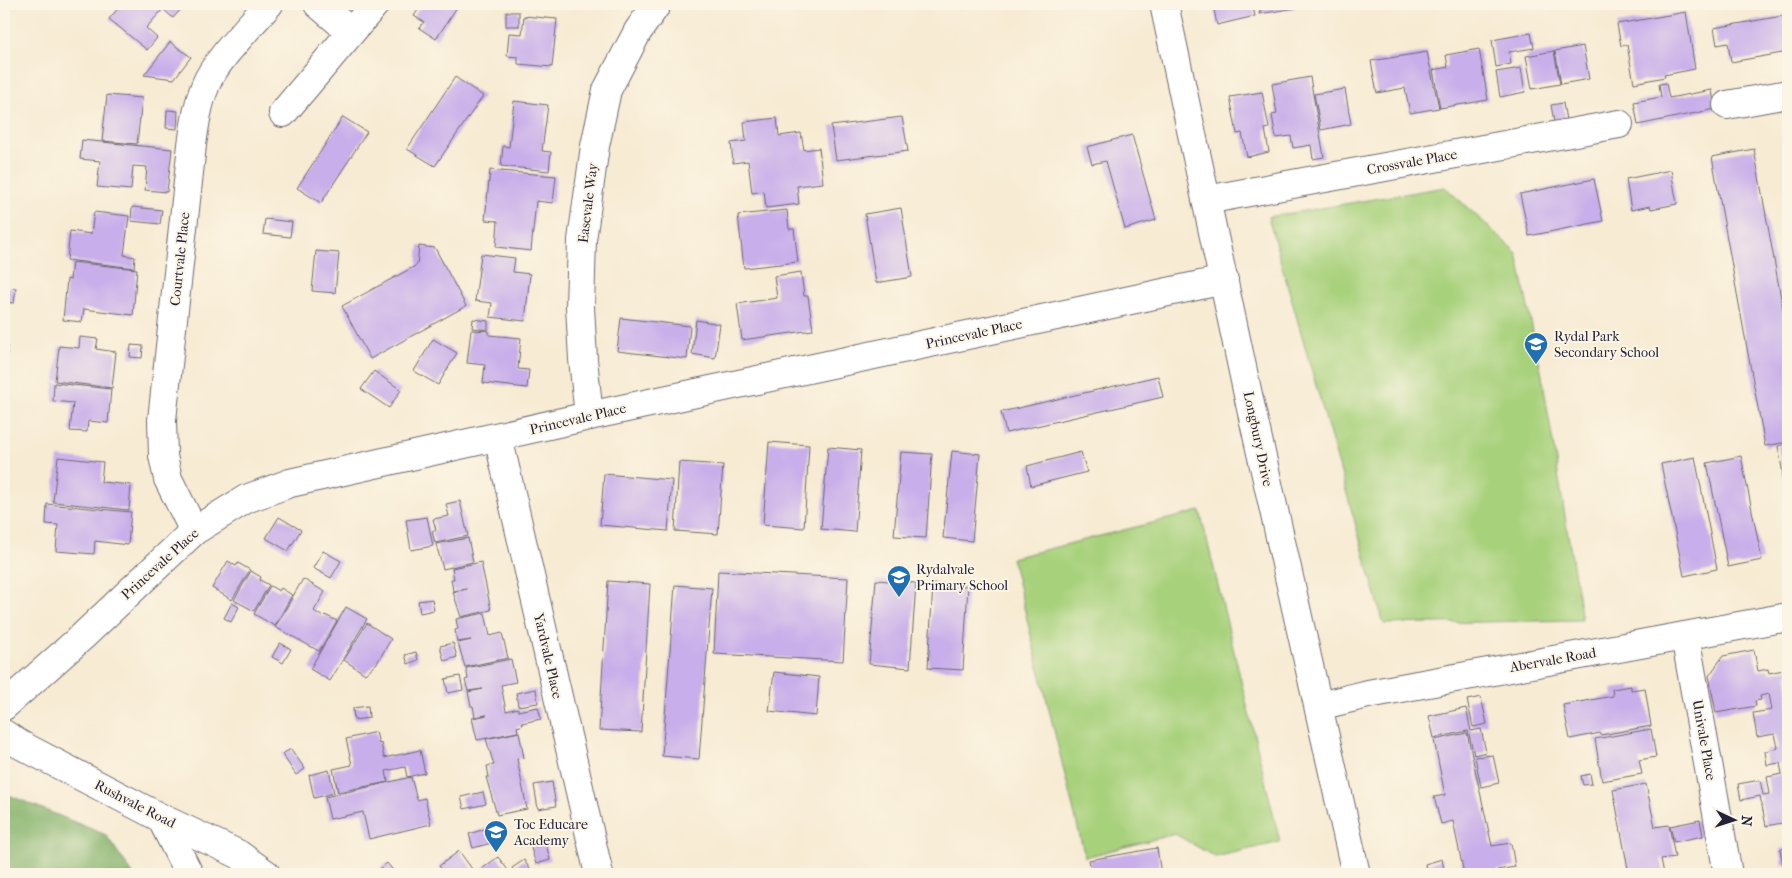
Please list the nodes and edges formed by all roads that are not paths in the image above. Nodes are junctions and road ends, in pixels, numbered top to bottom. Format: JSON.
{"nodes":[{"id":1,"x":269,"y":4,"type":"edge"},
{"id":2,"x":318,"y":4,"type":"edge"},
{"id":3,"x":375,"y":4,"type":"edge"},
{"id":4,"x":656,"y":4,"type":"edge"},
{"id":5,"x":1164,"y":4,"type":"edge"},
{"id":6,"x":352,"y":32,"type":"junction"},
{"id":7,"x":1788,"y":94,"type":"edge"},
{"id":8,"x":1727,"y":105,"type":"dead end"},
{"id":9,"x":283,"y":113,"type":"dead end"},
{"id":10,"x":1619,"y":124,"type":"dead end"},
{"id":11,"x":1206,"y":200,"type":"junction"},
{"id":12,"x":1224,"y":280,"type":"junction"},
{"id":13,"x":589,"y":416,"type":"junction"},
{"id":14,"x":498,"y":438,"type":"junction"},
{"id":15,"x":194,"y":531,"type":"junction"},
{"id":16,"x":1788,"y":617,"type":"edge"},
{"id":17,"x":1685,"y":636,"type":"junction"},
{"id":18,"x":4,"y":706,"type":"edge"},
{"id":19,"x":1319,"y":706,"type":"junction"},
{"id":20,"x":4,"y":734,"type":"edge"},
{"id":21,"x":161,"y":818,"type":"junction"},
{"id":22,"x":188,"y":874,"type":"edge"},
{"id":23,"x":266,"y":874,"type":"edge"},
{"id":24,"x":599,"y":874,"type":"edge"},
{"id":25,"x":1356,"y":874,"type":"edge"},
{"id":26,"x":1728,"y":874,"type":"edge"}],
"edges":[{"from":1,"to":15,"type":"street","name":"Courtvale Place"},
{"from":2,"to":6,"type":"street"},
{"from":3,"to":6,"type":"street"},
{"from":4,"to":13,"type":"street","name":"Easevale Way"},
{"from":5,"to":11,"type":"street","name":"Longbury Drive"},
{"from":6,"to":9,"type":"street"},
{"from":7,"to":8,"type":"street"},
{"from":10,"to":11,"type":"street","name":"Crossvale Place"},
{"from":11,"to":12,"type":"street","name":"Longbury Drive"},
{"from":12,"to":13,"type":"street","name":"Princevale Place"},
{"from":12,"to":19,"type":"street","name":"Longbury Drive"},
{"from":13,"to":14,"type":"street","name":"Princevale Place"},
{"from":14,"to":15,"type":"street","name":"Princevale Place"},
{"from":14,"to":24,"type":"street","name":"Yardvale Place"},
{"from":15,"to":18,"type":"street","name":"Princevale Place"},
{"from":16,"to":17,"type":"street","name":"Abervale Road"},
{"from":17,"to":19,"type":"street","name":"Abervale Road"},
{"from":17,"to":26,"type":"street","name":"Univale Place"},
{"from":19,"to":25,"type":"street","name":"Longbury Drive"},
{"from":20,"to":21,"type":"street","name":"Rushvale Road"},
{"from":21,"to":22,"type":"street"},
{"from":21,"to":23,"type":"street","name":"Rushvale Road"}]}
